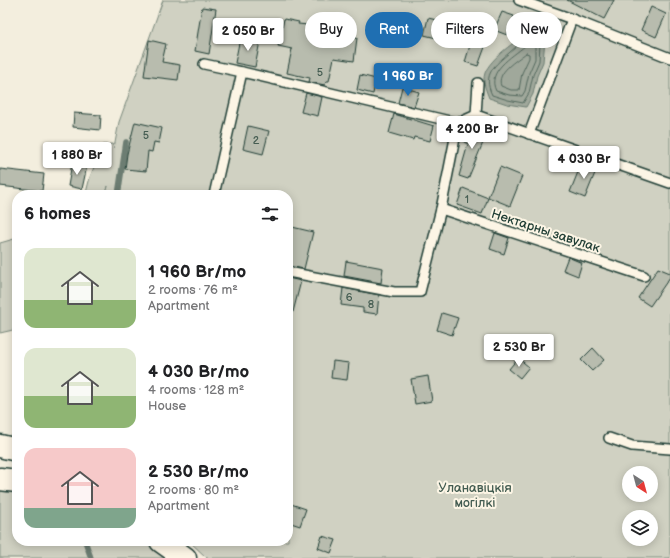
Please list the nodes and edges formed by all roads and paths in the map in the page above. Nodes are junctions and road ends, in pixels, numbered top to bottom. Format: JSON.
{"nodes":[{"id":1,"x":519,"y":0,"type":"edge"},
{"id":2,"x":572,"y":19,"type":"junction"},
{"id":3,"x":670,"y":58,"type":"edge"},
{"id":4,"x":204,"y":64,"type":"dead end"},
{"id":5,"x":242,"y":72,"type":"junction"},
{"id":6,"x":478,"y":83,"type":"dead end"},
{"id":7,"x":476,"y":115,"type":"junction"},
{"id":8,"x":458,"y":123,"type":"junction"},
{"id":9,"x":529,"y":134,"type":"junction"},
{"id":10,"x":670,"y":183,"type":"edge"},
{"id":11,"x":215,"y":190,"type":"edge"},
{"id":12,"x":440,"y":209,"type":"junction"},
{"id":13,"x":293,"y":273,"type":"edge"},
{"id":14,"x":644,"y":276,"type":"dead end"},
{"id":15,"x":609,"y":438,"type":"dead end"},
{"id":16,"x":0,"y":446,"type":"edge"},
{"id":17,"x":12,"y":449,"type":"edge"},
{"id":18,"x":670,"y":449,"type":"edge"},
{"id":19,"x":0,"y":479,"type":"edge"},
{"id":20,"x":12,"y":480,"type":"edge"},
{"id":21,"x":168,"y":546,"type":"edge"},
{"id":22,"x":185,"y":558,"type":"edge"}],
"edges":[{"from":1,"to":2,"type":"lane"},
{"from":2,"to":3,"type":"lane"},
{"from":2,"to":9,"type":"lane"},
{"from":4,"to":5,"type":"lane"},
{"from":5,"to":8,"type":"lane"},
{"from":5,"to":11,"type":"lane"},
{"from":6,"to":7,"type":"lane"},
{"from":7,"to":8,"type":"lane"},
{"from":7,"to":9,"type":"lane"},
{"from":8,"to":12,"type":"lane"},
{"from":9,"to":10,"type":"lane"},
{"from":12,"to":13,"type":"lane"},
{"from":12,"to":14,"type":"lane","name":"Нектарны завулак"},
{"from":15,"to":18,"type":"lane"},
{"from":16,"to":17,"type":"street"},
{"from":19,"to":20,"type":"street"},
{"from":21,"to":22,"type":"street"}]}
